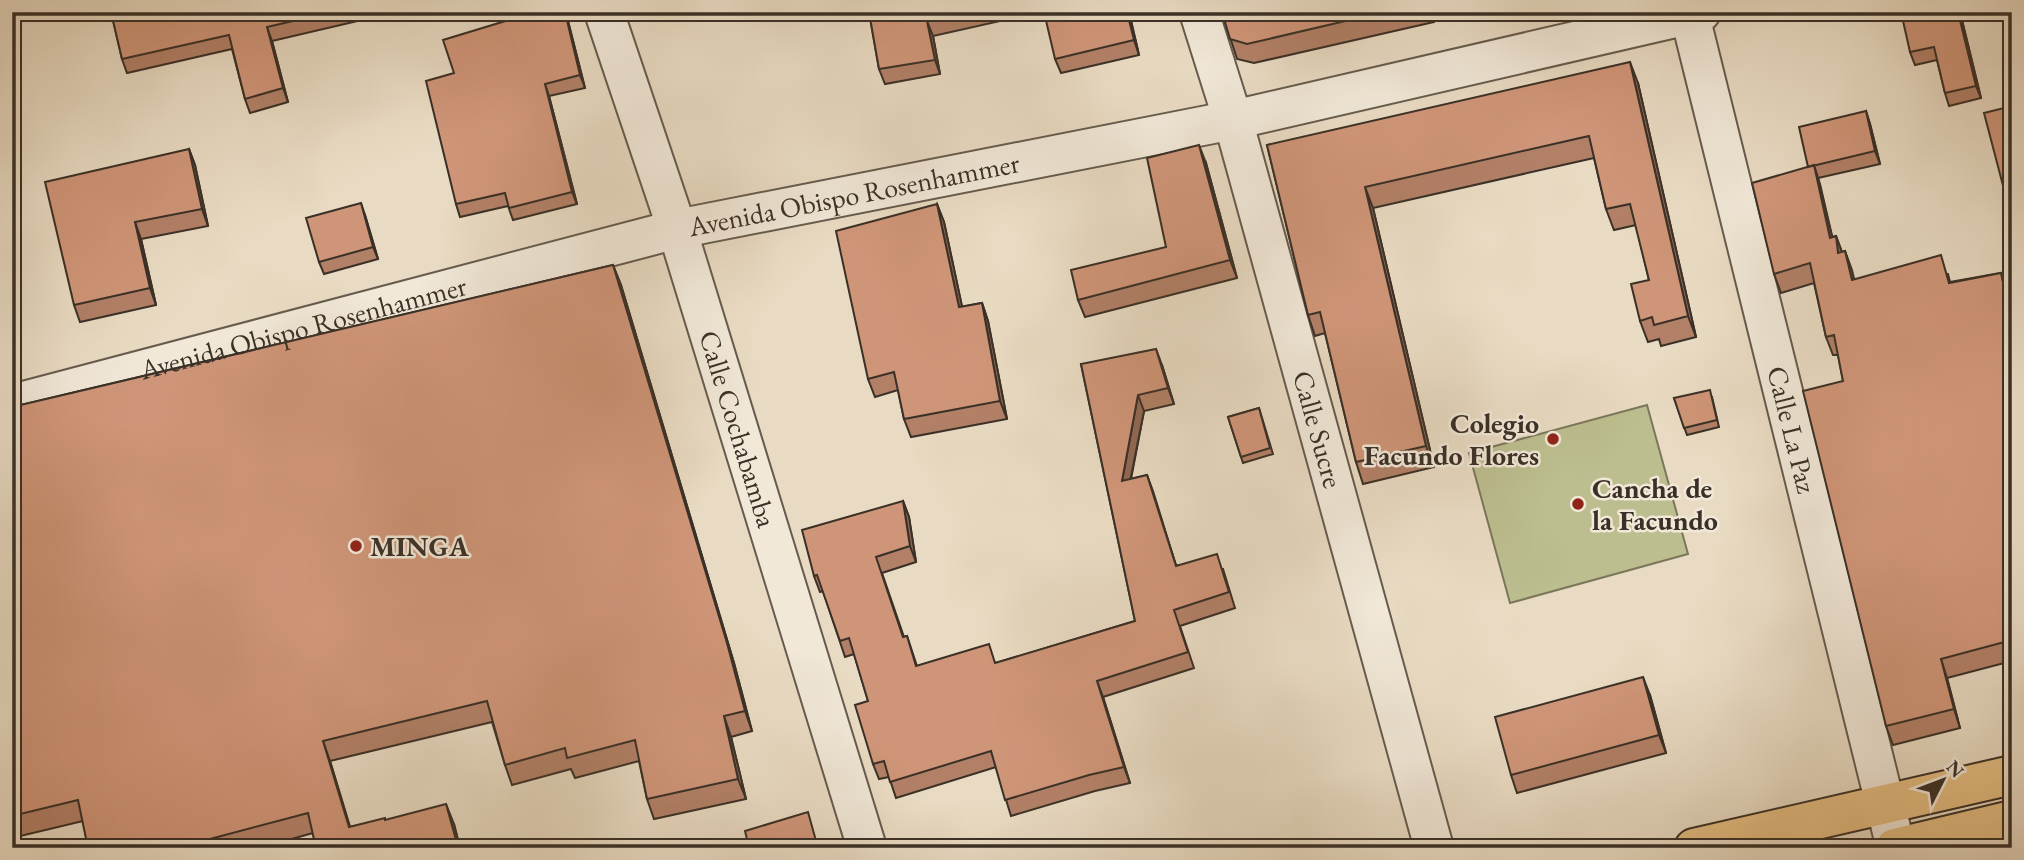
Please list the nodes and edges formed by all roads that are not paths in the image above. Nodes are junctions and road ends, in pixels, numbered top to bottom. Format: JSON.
{"nodes":[{"id":1,"x":604,"y":12,"type":"edge"},
{"id":2,"x":1199,"y":12,"type":"edge"},
{"id":3,"x":1693,"y":13,"type":"edge"},
{"id":4,"x":1233,"y":120,"type":"junction"},
{"id":5,"x":677,"y":229,"type":"junction"},
{"id":6,"x":12,"y":404,"type":"edge"},
{"id":7,"x":2012,"y":775,"type":"edge"},
{"id":8,"x":1885,"y":804,"type":"junction"},
{"id":9,"x":2012,"y":820,"type":"edge"},
{"id":10,"x":867,"y":848,"type":"edge"},
{"id":11,"x":1434,"y":848,"type":"edge"},
{"id":12,"x":1693,"y":848,"type":"edge"},
{"id":13,"x":1896,"y":848,"type":"edge"}],
"edges":[{"from":1,"to":5,"type":"street","name":"Calle Cochabamba"},
{"from":2,"to":4,"type":"street","name":"Calle Sucre"},
{"from":3,"to":4,"type":"street","name":"Avenida Obispo Rosenhammer"},
{"from":3,"to":8,"type":"street","name":"Calle La Paz"},
{"from":4,"to":5,"type":"street","name":"Avenida Obispo Rosenhammer"},
{"from":4,"to":11,"type":"street","name":"Calle Sucre"},
{"from":5,"to":6,"type":"street","name":"Avenida Obispo Rosenhammer"},
{"from":5,"to":10,"type":"street","name":"Calle Cochabamba"},
{"from":7,"to":8,"type":"main road"},
{"from":8,"to":12,"type":"main road"},
{"from":8,"to":13,"type":"street","name":"Calle La Paz"},
{"from":9,"to":13,"type":"main road"}]}
